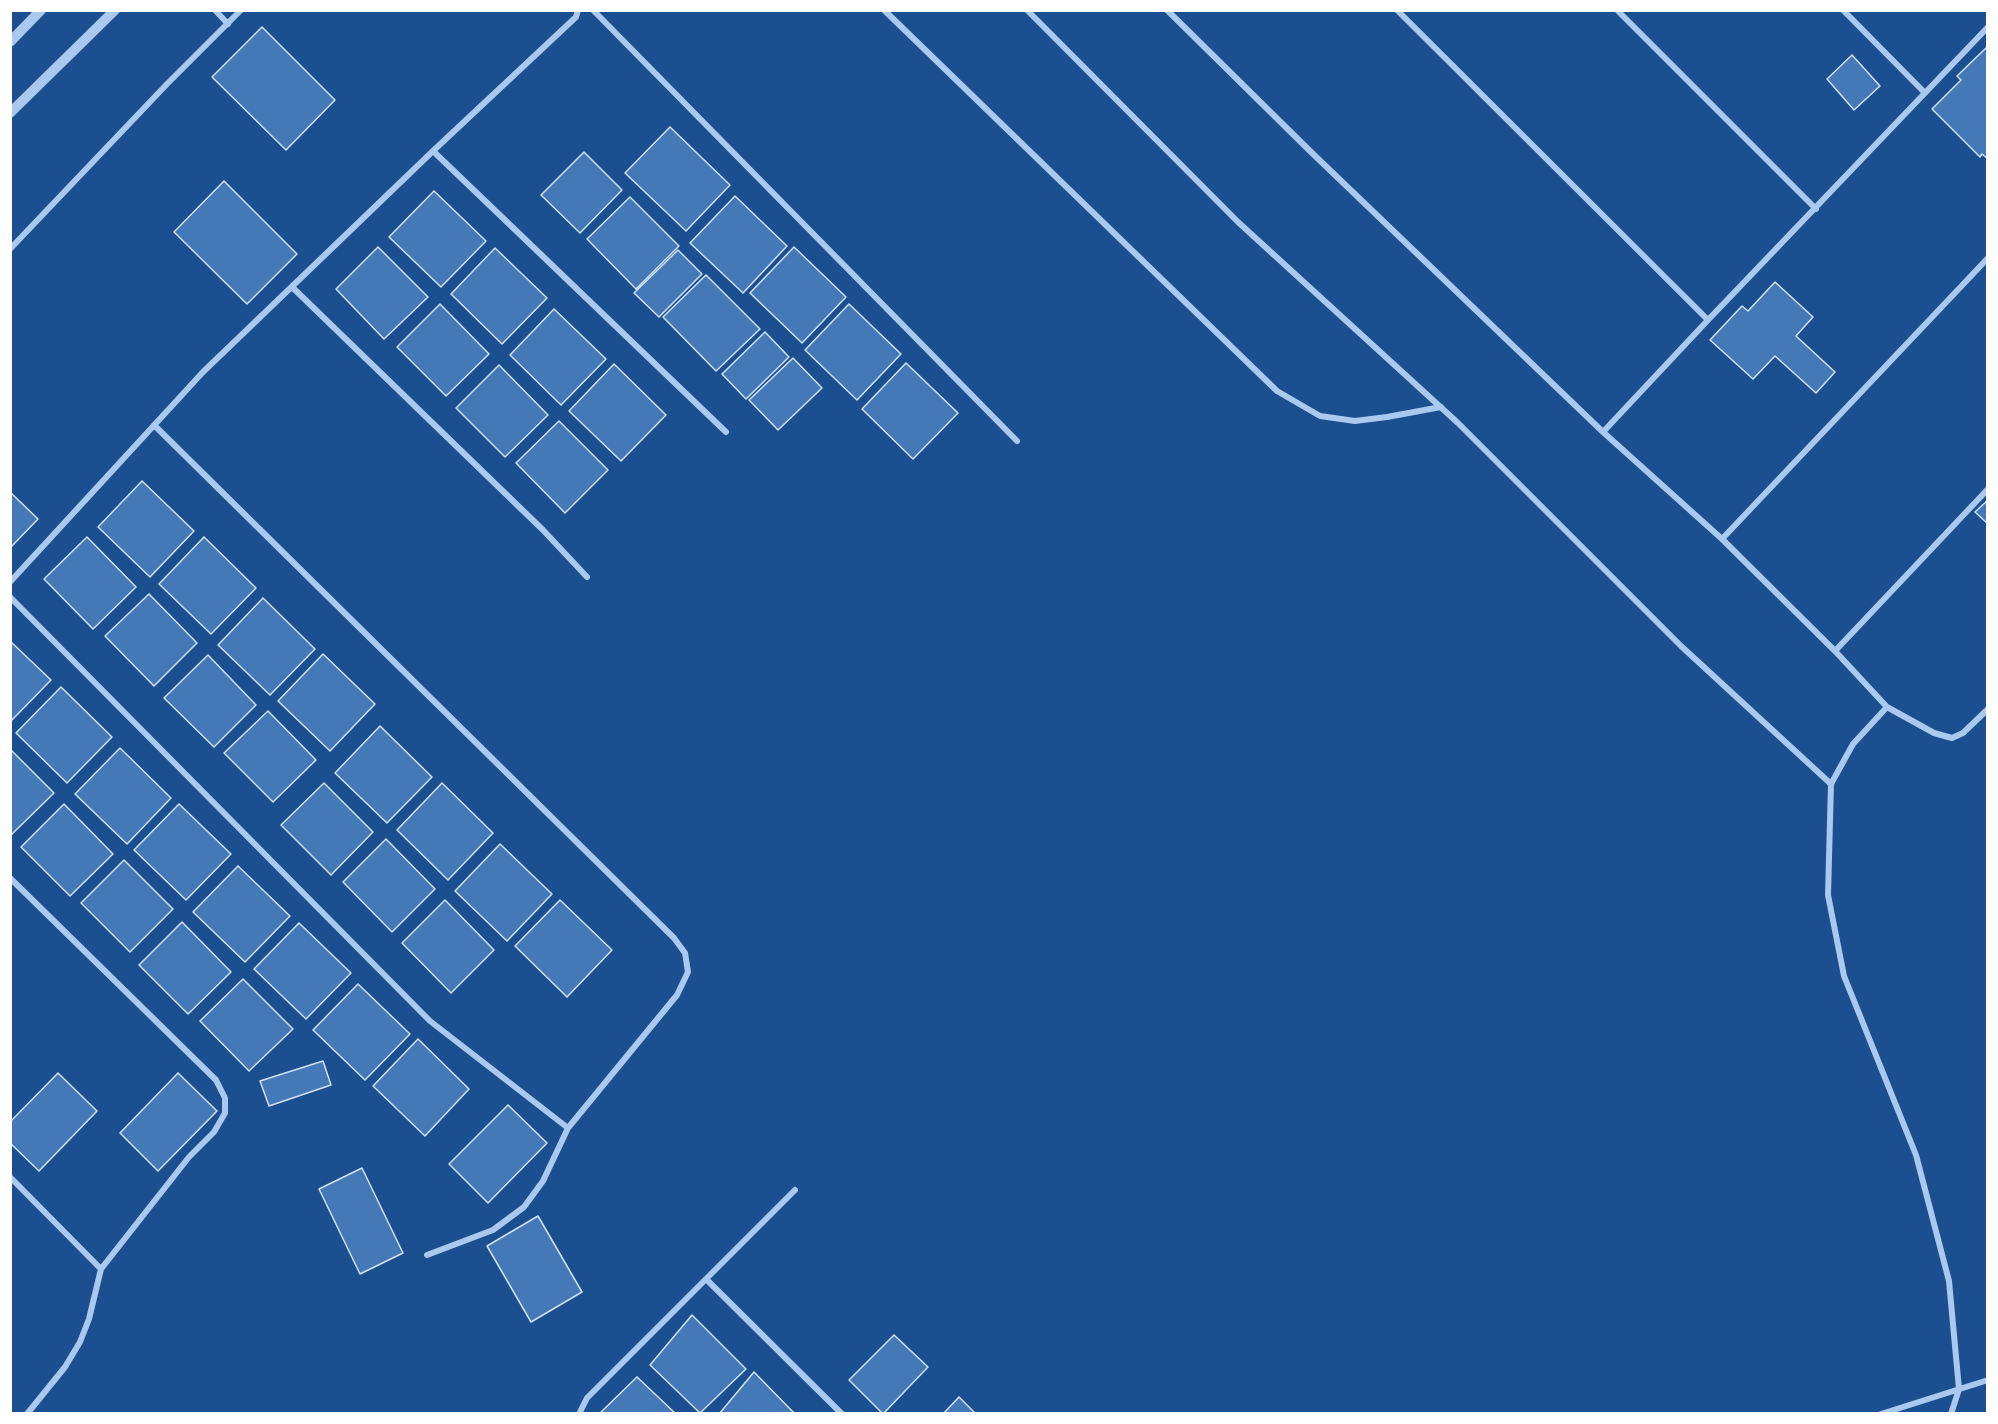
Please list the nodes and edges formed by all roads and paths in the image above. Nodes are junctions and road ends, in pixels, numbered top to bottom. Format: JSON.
{"nodes":[{"id":1,"x":41,"y":10,"type":"edge"},
{"id":2,"x":115,"y":10,"type":"edge"},
{"id":3,"x":215,"y":10,"type":"edge"},
{"id":4,"x":241,"y":10,"type":"edge"},
{"id":5,"x":578,"y":10,"type":"edge"},
{"id":6,"x":593,"y":10,"type":"edge"},
{"id":7,"x":884,"y":10,"type":"edge"},
{"id":8,"x":1027,"y":10,"type":"edge"},
{"id":9,"x":1167,"y":10,"type":"edge"},
{"id":10,"x":1396,"y":10,"type":"edge"},
{"id":11,"x":1617,"y":10,"type":"edge"},
{"id":12,"x":1843,"y":10,"type":"edge"},
{"id":13,"x":228,"y":24,"type":"junction"},
{"id":14,"x":1988,"y":27,"type":"edge"},
{"id":15,"x":10,"y":42,"type":"edge"},
{"id":16,"x":1925,"y":93,"type":"junction"},
{"id":17,"x":10,"y":113,"type":"edge"},
{"id":18,"x":433,"y":151,"type":"junction"},
{"id":19,"x":1816,"y":208,"type":"junction"},
{"id":20,"x":10,"y":249,"type":"edge"},
{"id":21,"x":1988,"y":258,"type":"edge"},
{"id":22,"x":292,"y":287,"type":"junction"},
{"id":23,"x":1708,"y":320,"type":"junction"},
{"id":24,"x":1441,"y":407,"type":"junction"},
{"id":25,"x":154,"y":425,"type":"junction"},
{"id":26,"x":726,"y":432,"type":"dead end"},
{"id":27,"x":1603,"y":432,"type":"junction"},
{"id":28,"x":1017,"y":441,"type":"dead end"},
{"id":29,"x":1988,"y":489,"type":"edge"},
{"id":30,"x":1722,"y":539,"type":"junction"},
{"id":31,"x":587,"y":577,"type":"dead end"},
{"id":32,"x":10,"y":582,"type":"edge"},
{"id":33,"x":10,"y":597,"type":"edge"},
{"id":34,"x":1835,"y":651,"type":"junction"},
{"id":35,"x":1887,"y":706,"type":"junction"},
{"id":36,"x":1988,"y":709,"type":"edge"},
{"id":37,"x":1831,"y":784,"type":"junction"},
{"id":38,"x":10,"y":878,"type":"edge"},
{"id":39,"x":568,"y":1128,"type":"junction"},
{"id":40,"x":10,"y":1177,"type":"edge"},
{"id":41,"x":795,"y":1190,"type":"dead end"},
{"id":42,"x":427,"y":1255,"type":"dead end"},
{"id":43,"x":100,"y":1269,"type":"junction"},
{"id":44,"x":706,"y":1279,"type":"junction"},
{"id":45,"x":1988,"y":1380,"type":"edge"},
{"id":46,"x":1959,"y":1389,"type":"junction"},
{"id":47,"x":27,"y":1413,"type":"edge"},
{"id":48,"x":579,"y":1413,"type":"edge"},
{"id":49,"x":842,"y":1413,"type":"edge"},
{"id":50,"x":1881,"y":1413,"type":"edge"},
{"id":51,"x":1951,"y":1413,"type":"edge"}],
"edges":[{"from":1,"to":15,"type":"street"},
{"from":2,"to":17,"type":"street"},
{"from":3,"to":13,"type":"street"},
{"from":4,"to":13,"type":"street"},
{"from":5,"to":18,"type":"street"},
{"from":6,"to":28,"type":"street"},
{"from":7,"to":24,"type":"street"},
{"from":8,"to":24,"type":"street"},
{"from":9,"to":27,"type":"street"},
{"from":10,"to":23,"type":"street"},
{"from":11,"to":19,"type":"street"},
{"from":12,"to":16,"type":"street"},
{"from":13,"to":20,"type":"street"},
{"from":14,"to":16,"type":"street"},
{"from":16,"to":19,"type":"street"},
{"from":18,"to":22,"type":"street"},
{"from":18,"to":26,"type":"street"},
{"from":19,"to":23,"type":"street"},
{"from":21,"to":30,"type":"street"},
{"from":22,"to":25,"type":"street"},
{"from":22,"to":31,"type":"street"},
{"from":23,"to":27,"type":"street"},
{"from":24,"to":37,"type":"street"},
{"from":25,"to":32,"type":"street"},
{"from":25,"to":39,"type":"street"},
{"from":27,"to":30,"type":"street"},
{"from":29,"to":34,"type":"street"},
{"from":30,"to":34,"type":"street"},
{"from":33,"to":39,"type":"street"},
{"from":34,"to":35,"type":"street"},
{"from":35,"to":36,"type":"street"},
{"from":35,"to":37,"type":"street"},
{"from":37,"to":46,"type":"street"},
{"from":38,"to":43,"type":"street"},
{"from":39,"to":42,"type":"street"},
{"from":40,"to":43,"type":"street"},
{"from":41,"to":44,"type":"street"},
{"from":43,"to":47,"type":"street"},
{"from":44,"to":48,"type":"street"},
{"from":44,"to":49,"type":"street"},
{"from":45,"to":46,"type":"street"},
{"from":46,"to":50,"type":"street"},
{"from":46,"to":51,"type":"street"}]}
